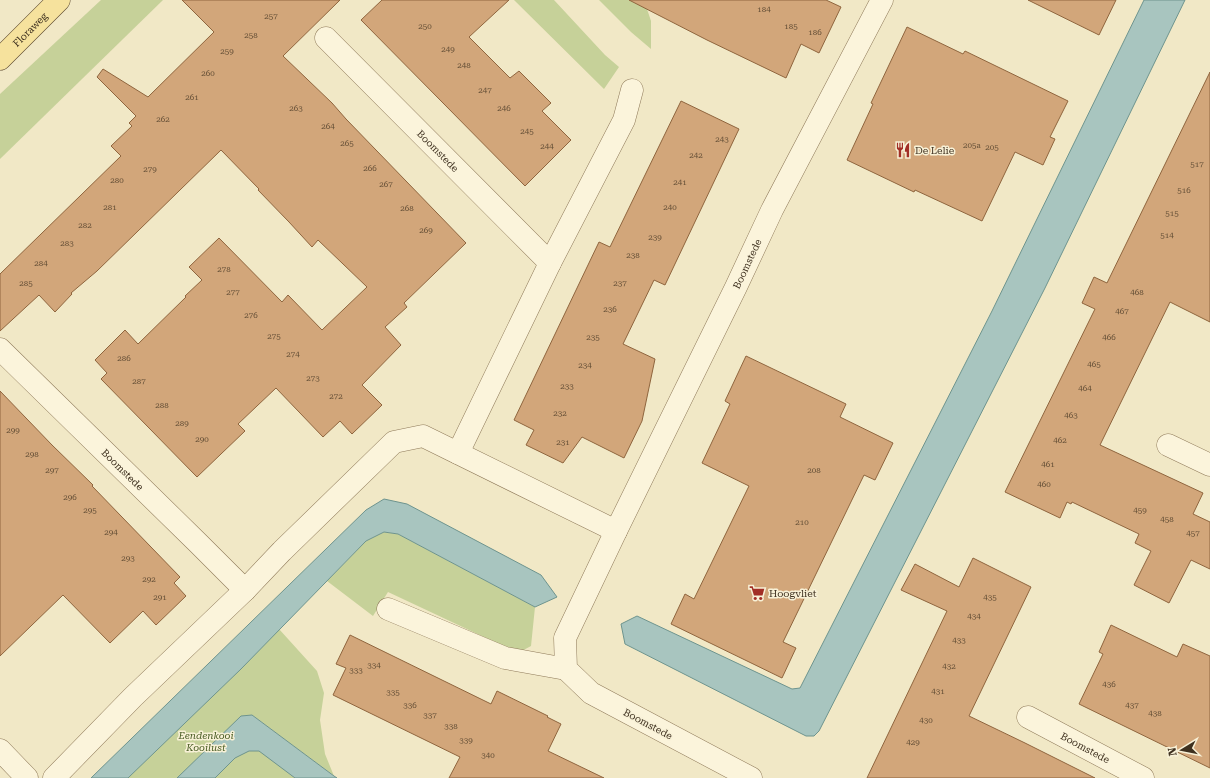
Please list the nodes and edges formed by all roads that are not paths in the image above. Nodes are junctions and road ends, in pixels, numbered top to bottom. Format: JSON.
{"nodes":[{"id":1,"x":59,"y":0,"type":"edge"},
{"id":2,"x":882,"y":0,"type":"edge"},
{"id":3,"x":326,"y":38,"type":"dead end"},
{"id":4,"x":0,"y":59,"type":"edge"},
{"id":5,"x":632,"y":90,"type":"dead end"},
{"id":6,"x":550,"y":263,"type":"junction"},
{"id":7,"x":0,"y":349,"type":"edge"},
{"id":8,"x":1168,"y":445,"type":"dead end"},
{"id":9,"x":458,"y":453,"type":"junction"},
{"id":10,"x":1210,"y":465,"type":"edge"},
{"id":11,"x":616,"y":531,"type":"junction"},
{"id":12,"x":245,"y":590,"type":"junction"},
{"id":13,"x":388,"y":609,"type":"dead end"},
{"id":14,"x":566,"y":669,"type":"junction"},
{"id":15,"x":1028,"y":717,"type":"dead end"},
{"id":16,"x":0,"y":750,"type":"edge"},
{"id":17,"x":740,"y":776,"type":"edge"},
{"id":18,"x":27,"y":778,"type":"edge"},
{"id":19,"x":54,"y":778,"type":"edge"},
{"id":20,"x":1143,"y":778,"type":"edge"}],
"edges":[{"from":1,"to":4,"type":"main road","name":"Floraweg"},
{"from":2,"to":11,"type":"street","name":"Boomstede"},
{"from":3,"to":6,"type":"street","name":"Boomstede"},
{"from":5,"to":6,"type":"street"},
{"from":6,"to":9,"type":"street"},
{"from":7,"to":12,"type":"street","name":"Boomstede"},
{"from":8,"to":10,"type":"street"},
{"from":9,"to":11,"type":"street"},
{"from":9,"to":12,"type":"street"},
{"from":11,"to":14,"type":"street","name":"Boomstede"},
{"from":12,"to":19,"type":"street"},
{"from":13,"to":14,"type":"street"},
{"from":14,"to":17,"type":"street","name":"Boomstede"},
{"from":15,"to":20,"type":"street","name":"Boomstede"},
{"from":16,"to":18,"type":"street"}]}
